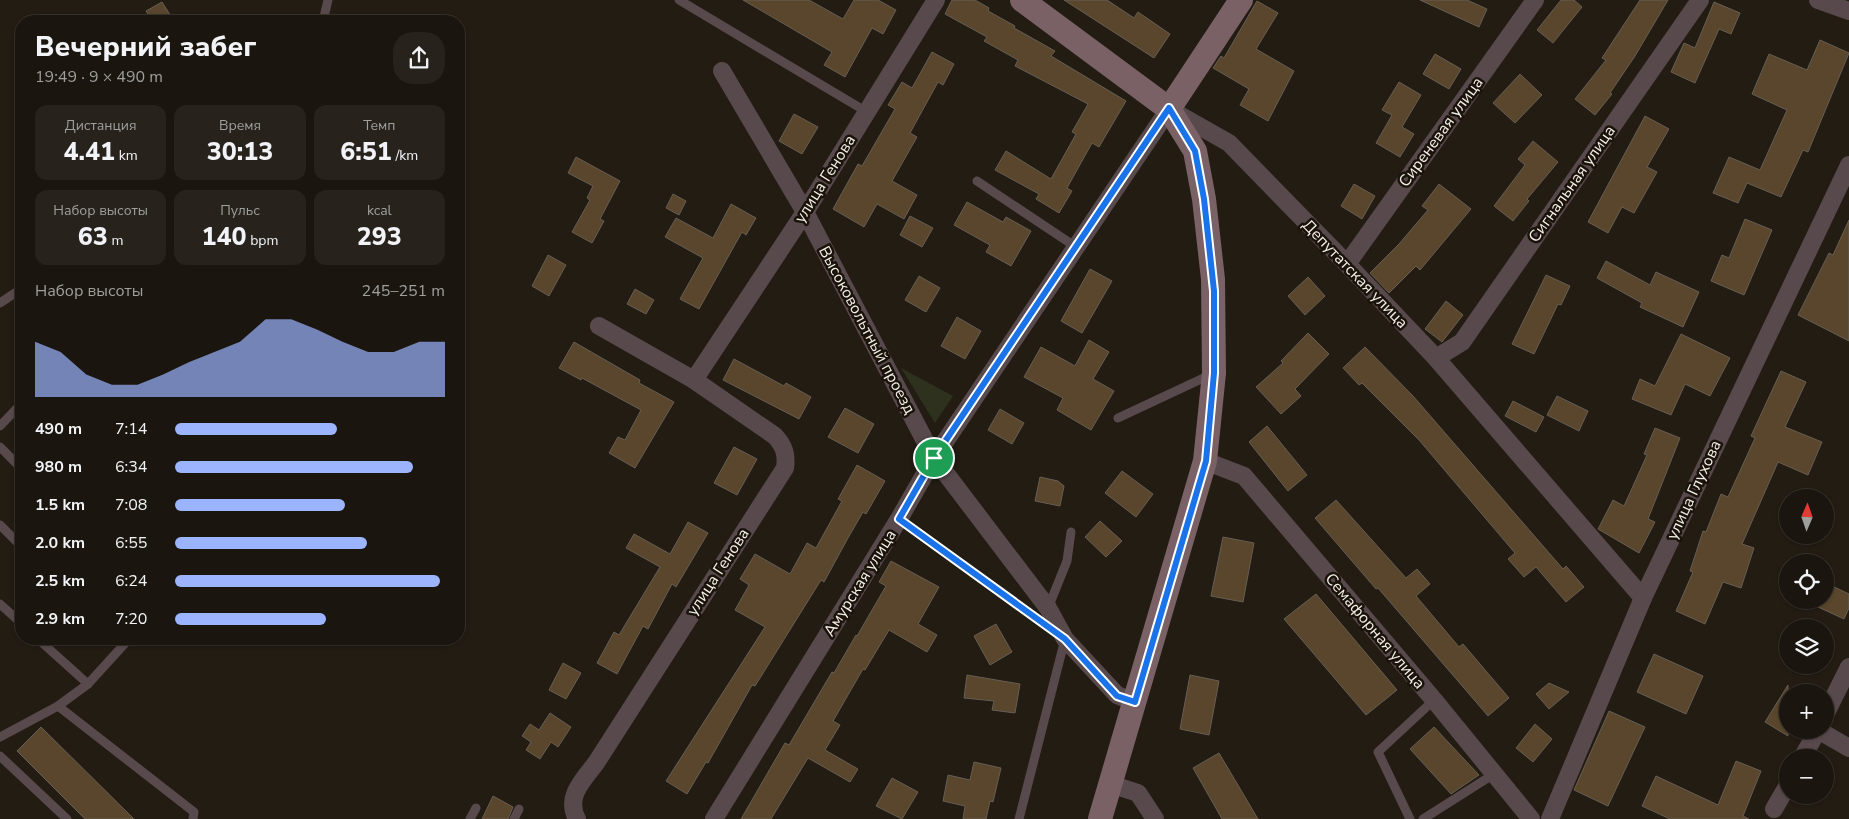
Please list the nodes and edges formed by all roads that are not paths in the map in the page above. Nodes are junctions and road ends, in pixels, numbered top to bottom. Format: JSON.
{"nodes":[{"id":1,"x":328,"y":0,"type":"edge"},
{"id":2,"x":679,"y":0,"type":"edge"},
{"id":3,"x":936,"y":0,"type":"edge"},
{"id":4,"x":1022,"y":0,"type":"edge"},
{"id":5,"x":1241,"y":0,"type":"edge"},
{"id":6,"x":1535,"y":0,"type":"edge"},
{"id":7,"x":1700,"y":0,"type":"edge"},
{"id":8,"x":1818,"y":0,"type":"edge"},
{"id":9,"x":1849,"y":11,"type":"edge"},
{"id":10,"x":324,"y":15,"type":"edge"},
{"id":11,"x":722,"y":71,"type":"dead end"},
{"id":12,"x":1169,"y":108,"type":"junction"},
{"id":13,"x":868,"y":112,"type":"junction"},
{"id":14,"x":1849,"y":165,"type":"edge"},
{"id":15,"x":977,"y":181,"type":"dead end"},
{"id":16,"x":805,"y":212,"type":"junction"},
{"id":17,"x":1076,"y":247,"type":"junction"},
{"id":18,"x":1347,"y":264,"type":"junction"},
{"id":19,"x":15,"y":293,"type":"edge"},
{"id":20,"x":0,"y":303,"type":"edge"},
{"id":21,"x":599,"y":326,"type":"dead end"},
{"id":22,"x":1436,"y":358,"type":"junction"},
{"id":23,"x":1214,"y":373,"type":"junction"},
{"id":24,"x":694,"y":380,"type":"junction"},
{"id":25,"x":15,"y":410,"type":"edge"},
{"id":26,"x":1118,"y":418,"type":"dead end"},
{"id":27,"x":0,"y":426,"type":"edge"},
{"id":28,"x":0,"y":447,"type":"edge"},
{"id":29,"x":934,"y":458,"type":"junction"},
{"id":30,"x":1206,"y":461,"type":"junction"},
{"id":31,"x":15,"y":462,"type":"edge"},
{"id":32,"x":899,"y":519,"type":"junction"},
{"id":33,"x":0,"y":525,"type":"edge"},
{"id":34,"x":1071,"y":532,"type":"dead end"},
{"id":35,"x":15,"y":540,"type":"edge"},
{"id":36,"x":1643,"y":598,"type":"junction"},
{"id":37,"x":0,"y":604,"type":"edge"},
{"id":38,"x":1048,"y":608,"type":"junction"},
{"id":39,"x":15,"y":618,"type":"edge"},
{"id":40,"x":1065,"y":639,"type":"junction"},
{"id":41,"x":45,"y":645,"type":"edge"},
{"id":42,"x":122,"y":646,"type":"edge"},
{"id":43,"x":1849,"y":667,"type":"edge"},
{"id":44,"x":88,"y":684,"type":"junction"},
{"id":45,"x":1834,"y":697,"type":"edge"},
{"id":46,"x":1434,"y":700,"type":"junction"},
{"id":47,"x":1135,"y":702,"type":"junction"},
{"id":48,"x":58,"y":706,"type":"junction"},
{"id":49,"x":0,"y":737,"type":"edge"},
{"id":50,"x":1834,"y":739,"type":"edge"},
{"id":51,"x":1849,"y":748,"type":"edge"},
{"id":52,"x":0,"y":756,"type":"edge"},
{"id":53,"x":1494,"y":774,"type":"junction"},
{"id":54,"x":1110,"y":784,"type":"junction"},
{"id":55,"x":1779,"y":800,"type":"edge"},
{"id":56,"x":476,"y":808,"type":"dead end"},
{"id":57,"x":519,"y":809,"type":"dead end"},
{"id":58,"x":1774,"y":809,"type":"dead end"},
{"id":59,"x":67,"y":819,"type":"edge"},
{"id":60,"x":193,"y":819,"type":"edge"},
{"id":61,"x":470,"y":819,"type":"edge"},
{"id":62,"x":514,"y":819,"type":"edge"},
{"id":63,"x":577,"y":819,"type":"edge"},
{"id":64,"x":714,"y":819,"type":"edge"},
{"id":65,"x":1019,"y":819,"type":"edge"},
{"id":66,"x":1100,"y":819,"type":"edge"},
{"id":67,"x":1155,"y":819,"type":"edge"},
{"id":68,"x":1410,"y":819,"type":"edge"},
{"id":69,"x":1422,"y":819,"type":"edge"},
{"id":70,"x":1531,"y":819,"type":"edge"},
{"id":71,"x":1550,"y":819,"type":"edge"}],
"edges":[{"from":1,"to":10,"type":"lane"},
{"from":2,"to":13,"type":"lane"},
{"from":3,"to":13,"type":"street","name":"улица Генова"},
{"from":4,"to":12,"type":"main road","name":"Депутатская улица"},
{"from":5,"to":12,"type":"main road","name":"Амурская улица"},
{"from":6,"to":18,"type":"street","name":"Сиреневая улица"},
{"from":7,"to":22,"type":"street","name":"Сигнальная улица"},
{"from":8,"to":9,"type":"street"},
{"from":11,"to":16,"type":"street","name":"Высоковольтный проезд"},
{"from":12,"to":17,"type":"street","name":"Амурская улица"},
{"from":12,"to":18,"type":"street","name":"Депутатская улица"},
{"from":12,"to":23,"type":"main road"},
{"from":13,"to":16,"type":"street","name":"улица Генова"},
{"from":14,"to":36,"type":"street","name":"улица Глухова"},
{"from":15,"to":17,"type":"lane"},
{"from":16,"to":24,"type":"street","name":"улица Генова"},
{"from":16,"to":29,"type":"street","name":"Высоковольтный проезд"},
{"from":17,"to":29,"type":"street","name":"Амурская улица"},
{"from":18,"to":22,"type":"street","name":"Депутатская улица"},
{"from":19,"to":20,"type":"lane"},
{"from":21,"to":24,"type":"street","name":"улица Генова"},
{"from":22,"to":36,"type":"street","name":"Депутатская улица"},
{"from":23,"to":26,"type":"lane"},
{"from":23,"to":30,"type":"main road"},
{"from":24,"to":63,"type":"street","name":"улица Генова"},
{"from":25,"to":27,"type":"lane"},
{"from":28,"to":31,"type":"lane"},
{"from":29,"to":32,"type":"street","name":"Амурская улица"},
{"from":29,"to":38,"type":"street","name":"Высоковольтный проезд"},
{"from":30,"to":46,"type":"street","name":"Семафорная улица"},
{"from":30,"to":47,"type":"main road"},
{"from":32,"to":40,"type":"lane"},
{"from":32,"to":64,"type":"street","name":"Амурская улица"},
{"from":33,"to":35,"type":"lane"},
{"from":34,"to":38,"type":"lane"},
{"from":36,"to":71,"type":"street","name":"улица Глухова"},
{"from":37,"to":39,"type":"lane"},
{"from":38,"to":40,"type":"street","name":"Высоковольтный проезд"},
{"from":40,"to":47,"type":"street","name":"Высоковольтный проезд"},
{"from":40,"to":65,"type":"lane"},
{"from":41,"to":44,"type":"lane"},
{"from":42,"to":44,"type":"lane"},
{"from":43,"to":45,"type":"street"},
{"from":44,"to":48,"type":"lane"},
{"from":46,"to":53,"type":"street","name":"Семафорная улица"},
{"from":46,"to":68,"type":"lane"},
{"from":47,"to":54,"type":"main road"},
{"from":48,"to":49,"type":"lane"},
{"from":48,"to":60,"type":"lane"},
{"from":50,"to":51,"type":"street"},
{"from":52,"to":59,"type":"lane"},
{"from":53,"to":69,"type":"lane"},
{"from":53,"to":70,"type":"street","name":"Семафорная улица"},
{"from":54,"to":66,"type":"main road"},
{"from":54,"to":67,"type":"street"},
{"from":55,"to":58,"type":"street"},
{"from":56,"to":61,"type":"lane"},
{"from":57,"to":62,"type":"lane"}]}
